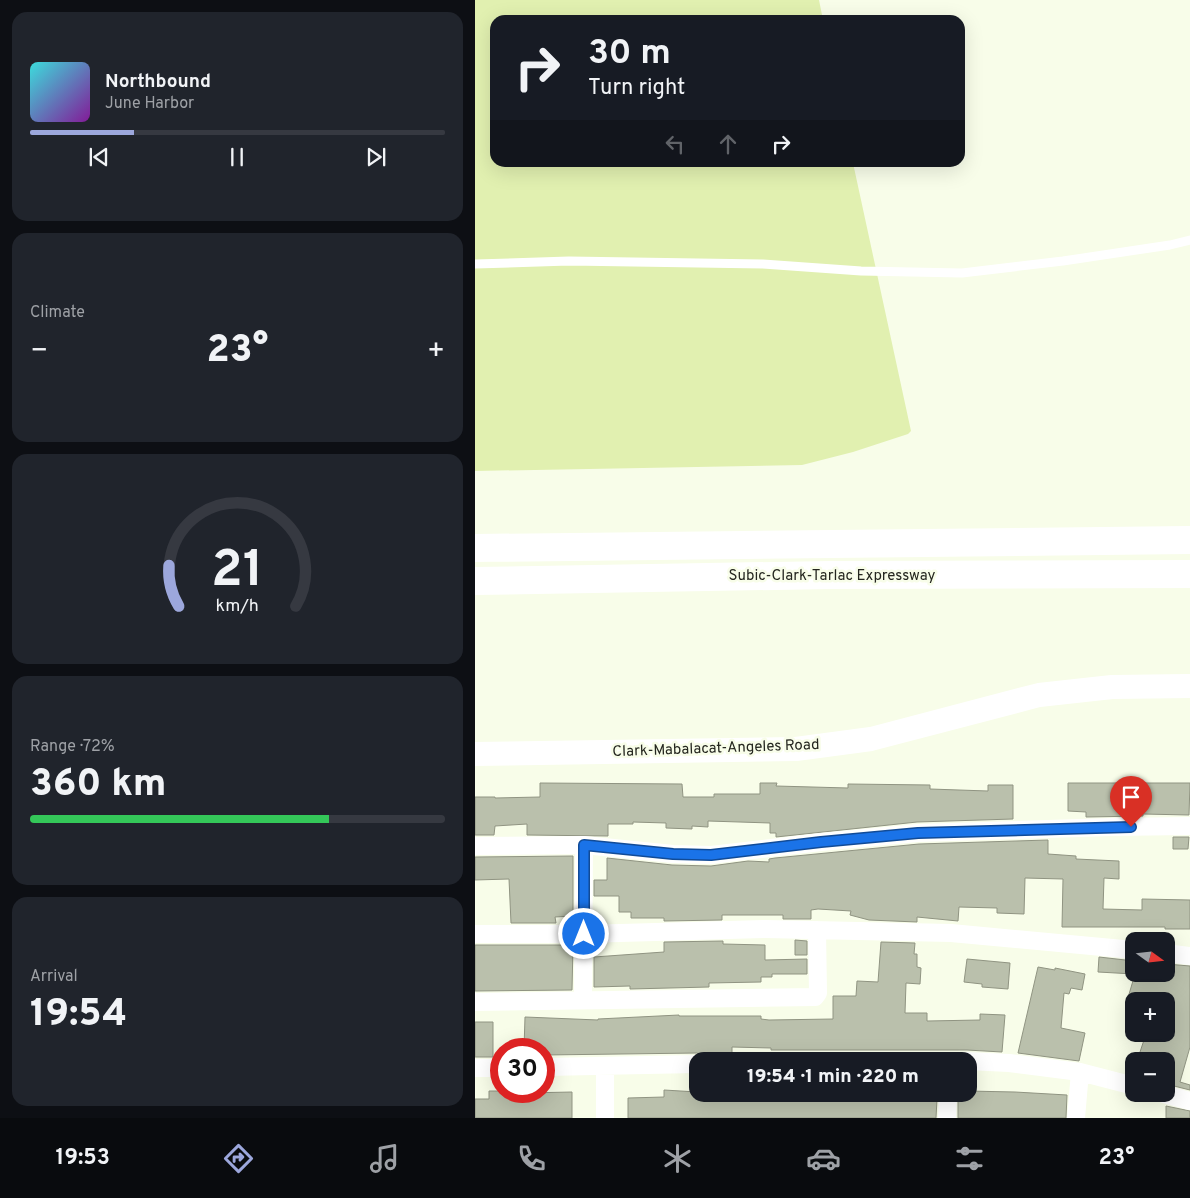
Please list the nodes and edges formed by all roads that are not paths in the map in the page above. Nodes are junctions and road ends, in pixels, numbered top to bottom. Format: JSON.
{"nodes":[{"id":1,"x":1190,"y":240,"type":"edge"},
{"id":2,"x":475,"y":264,"type":"edge"},
{"id":3,"x":1190,"y":540,"type":"edge"},
{"id":4,"x":475,"y":548,"type":"edge"},
{"id":5,"x":1190,"y":574,"type":"edge"},
{"id":6,"x":475,"y":581,"type":"edge"},
{"id":7,"x":1190,"y":686,"type":"edge"},
{"id":8,"x":475,"y":754,"type":"edge"},
{"id":9,"x":1190,"y":826,"type":"edge"},
{"id":10,"x":584,"y":845,"type":"junction"},
{"id":11,"x":475,"y":846,"type":"edge"},
{"id":12,"x":817,"y":930,"type":"junction"},
{"id":13,"x":475,"y":934,"type":"edge"},
{"id":14,"x":584,"y":934,"type":"junction"},
{"id":15,"x":1125,"y":949,"type":"edge"},
{"id":16,"x":1175,"y":954,"type":"edge"},
{"id":17,"x":1190,"y":956,"type":"edge"},
{"id":18,"x":583,"y":1000,"type":"junction"},
{"id":19,"x":475,"y":1002,"type":"edge"},
{"id":20,"x":977,"y":1061,"type":"edge"},
{"id":21,"x":689,"y":1064,"type":"edge"},
{"id":22,"x":555,"y":1067,"type":"edge"},
{"id":23,"x":605,"y":1067,"type":"junction"},
{"id":24,"x":475,"y":1068,"type":"edge"},
{"id":25,"x":490,"y":1068,"type":"edge"},
{"id":26,"x":1080,"y":1072,"type":"junction"},
{"id":27,"x":1125,"y":1084,"type":"edge"},
{"id":28,"x":1175,"y":1097,"type":"edge"},
{"id":29,"x":1190,"y":1101,"type":"edge"},
{"id":30,"x":948,"y":1102,"type":"edge"},
{"id":31,"x":605,"y":1118,"type":"edge"},
{"id":32,"x":947,"y":1118,"type":"edge"},
{"id":33,"x":1076,"y":1118,"type":"edge"}],
"edges":[{"from":1,"to":2,"type":"lane"},
{"from":3,"to":4,"type":"highway"},
{"from":5,"to":6,"type":"highway","name":"Subic-Clark-Tarlac Expressway"},
{"from":7,"to":8,"type":"main road","name":"Clark-Mabalacat-Angeles Road"},
{"from":9,"to":10,"type":"street"},
{"from":10,"to":11,"type":"street"},
{"from":10,"to":14,"type":"street"},
{"from":12,"to":14,"type":"street"},
{"from":12,"to":15,"type":"street"},
{"from":12,"to":18,"type":"street"},
{"from":13,"to":14,"type":"street"},
{"from":14,"to":18,"type":"street"},
{"from":16,"to":17,"type":"street"},
{"from":18,"to":19,"type":"street"},
{"from":20,"to":26,"type":"street"},
{"from":21,"to":23,"type":"street"},
{"from":22,"to":23,"type":"street"},
{"from":23,"to":31,"type":"street"},
{"from":24,"to":25,"type":"street"},
{"from":26,"to":27,"type":"street"},
{"from":26,"to":33,"type":"street"},
{"from":28,"to":29,"type":"street"},
{"from":30,"to":32,"type":"street"}]}
